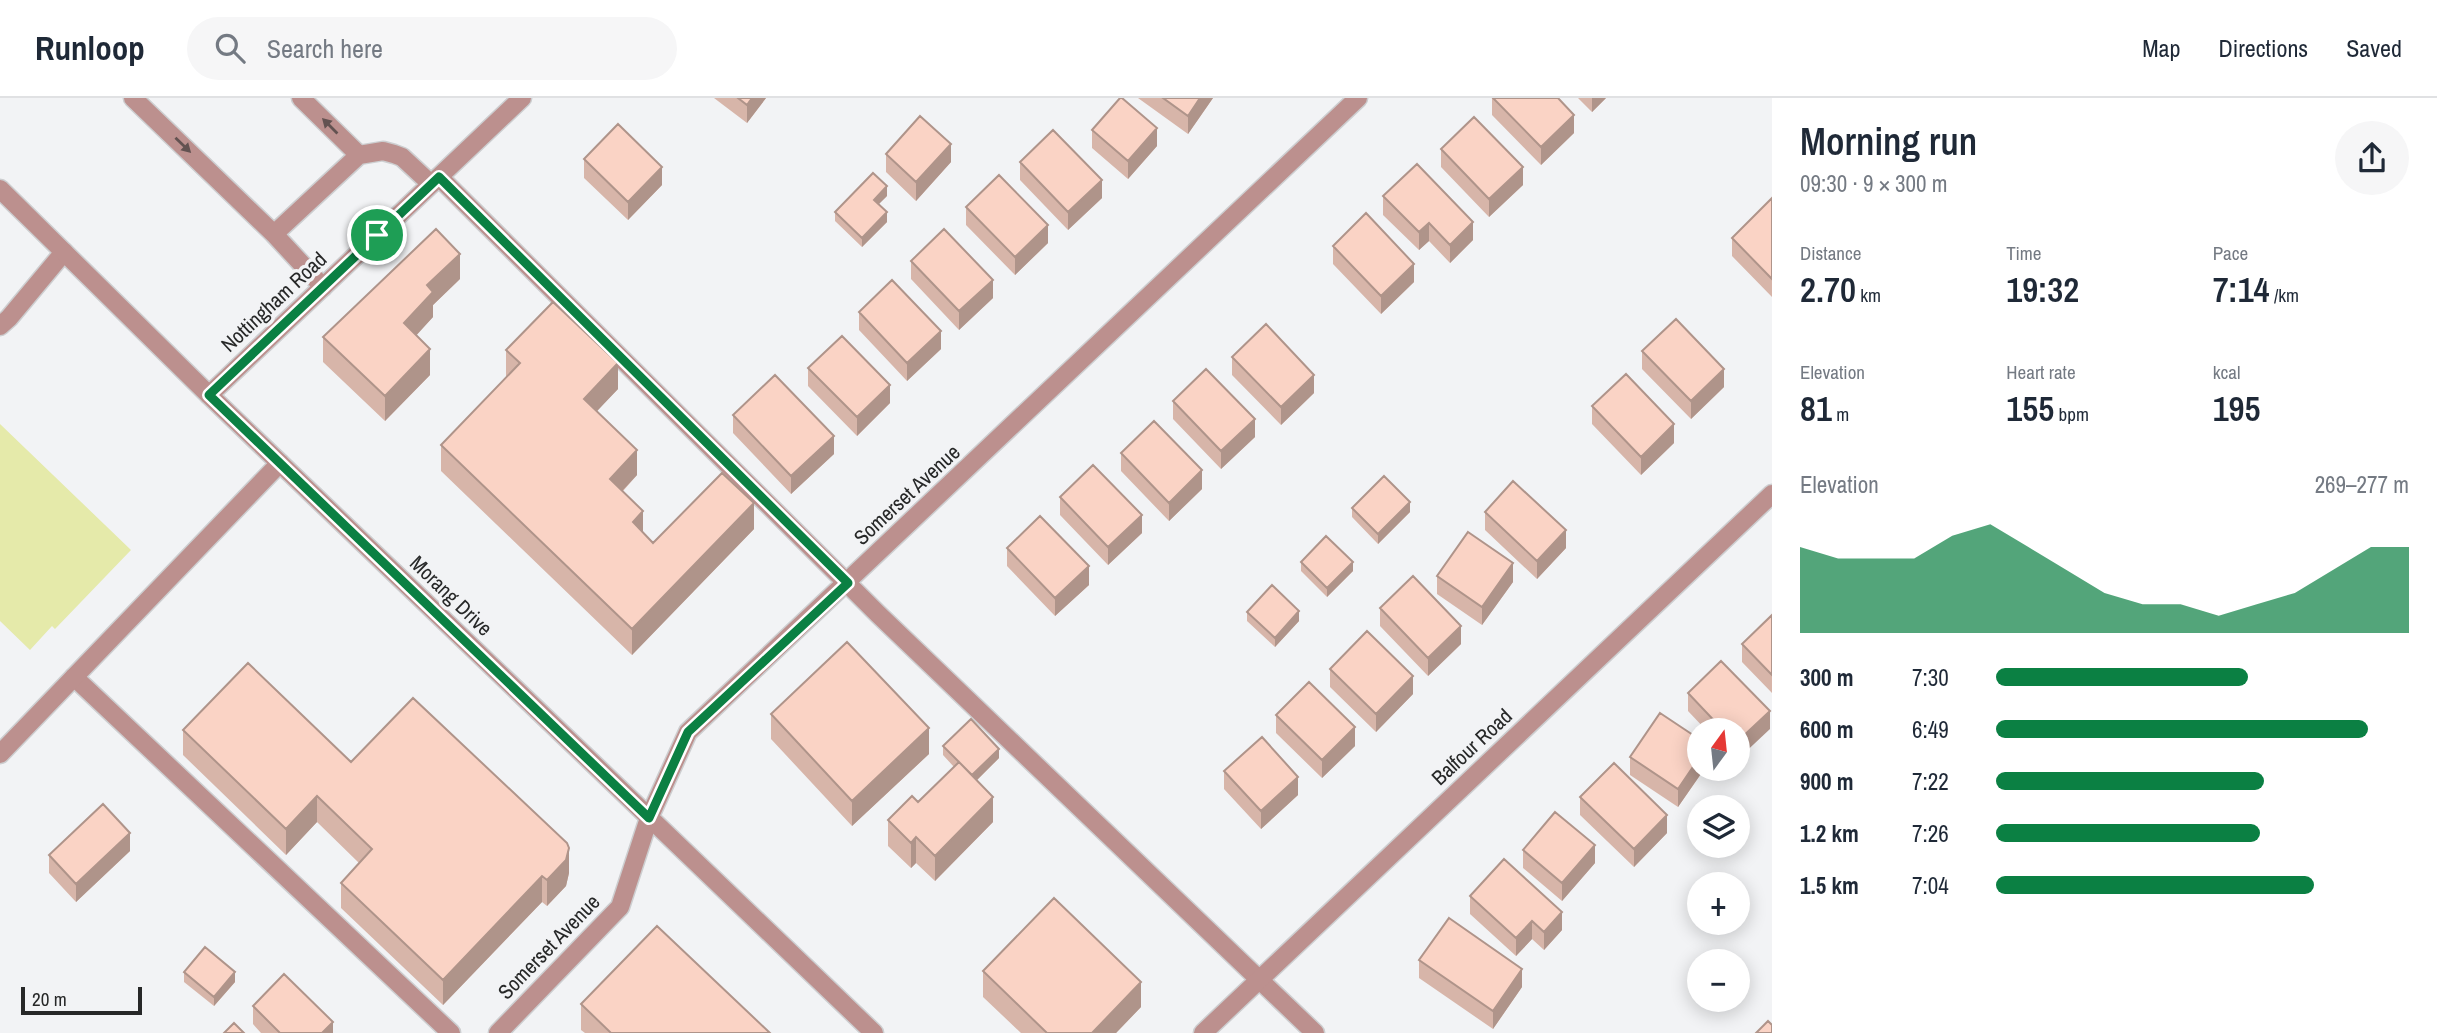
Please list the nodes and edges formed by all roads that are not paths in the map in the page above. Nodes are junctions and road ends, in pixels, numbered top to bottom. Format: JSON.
{"nodes":[{"id":1,"x":134,"y":98,"type":"edge"},
{"id":2,"x":301,"y":98,"type":"edge"},
{"id":3,"x":522,"y":98,"type":"edge"},
{"id":4,"x":1358,"y":98,"type":"edge"},
{"id":5,"x":359,"y":155,"type":"junction"},
{"id":6,"x":435,"y":180,"type":"junction"},
{"id":7,"x":0,"y":189,"type":"edge"},
{"id":8,"x":274,"y":234,"type":"junction"},
{"id":9,"x":64,"y":252,"type":"junction"},
{"id":10,"x":323,"y":287,"type":"junction"},
{"id":11,"x":0,"y":326,"type":"edge"},
{"id":12,"x":209,"y":395,"type":"junction"},
{"id":13,"x":280,"y":463,"type":"junction"},
{"id":14,"x":1772,"y":494,"type":"edge"},
{"id":15,"x":848,"y":583,"type":"junction"},
{"id":16,"x":74,"y":677,"type":"junction"},
{"id":17,"x":0,"y":754,"type":"edge"},
{"id":18,"x":649,"y":818,"type":"junction"},
{"id":19,"x":1260,"y":979,"type":"junction"},
{"id":20,"x":451,"y":1033,"type":"edge"},
{"id":21,"x":498,"y":1033,"type":"edge"},
{"id":22,"x":874,"y":1033,"type":"edge"},
{"id":23,"x":1203,"y":1033,"type":"edge"},
{"id":24,"x":1315,"y":1033,"type":"edge"}],
"edges":[{"from":1,"to":8,"type":"street","one_way":true},
{"from":5,"to":2,"type":"street","one_way":true},
{"from":3,"to":6,"type":"street","name":"Nottingham Road"},
{"from":4,"to":15,"type":"street","name":"Somerset Avenue"},
{"from":5,"to":6,"type":"street"},
{"from":5,"to":8,"type":"street"},
{"from":6,"to":10,"type":"street","name":"Nottingham Road"},
{"from":6,"to":15,"type":"street"},
{"from":7,"to":9,"type":"street","name":"Morang Drive"},
{"from":8,"to":10,"type":"street"},
{"from":9,"to":11,"type":"street"},
{"from":9,"to":12,"type":"street","name":"Morang Drive"},
{"from":10,"to":12,"type":"street","name":"Nottingham Road"},
{"from":12,"to":13,"type":"street","name":"Morang Drive"},
{"from":13,"to":16,"type":"street"},
{"from":13,"to":18,"type":"street","name":"Morang Drive"},
{"from":14,"to":19,"type":"street","name":"Balfour Road"},
{"from":15,"to":18,"type":"street","name":"Somerset Avenue"},
{"from":15,"to":19,"type":"street"},
{"from":16,"to":17,"type":"street"},
{"from":16,"to":20,"type":"street"},
{"from":18,"to":21,"type":"street","name":"Somerset Avenue"},
{"from":18,"to":22,"type":"street","name":"Morang Drive"},
{"from":19,"to":23,"type":"street","name":"Balfour Road"},
{"from":19,"to":24,"type":"street"}]}
